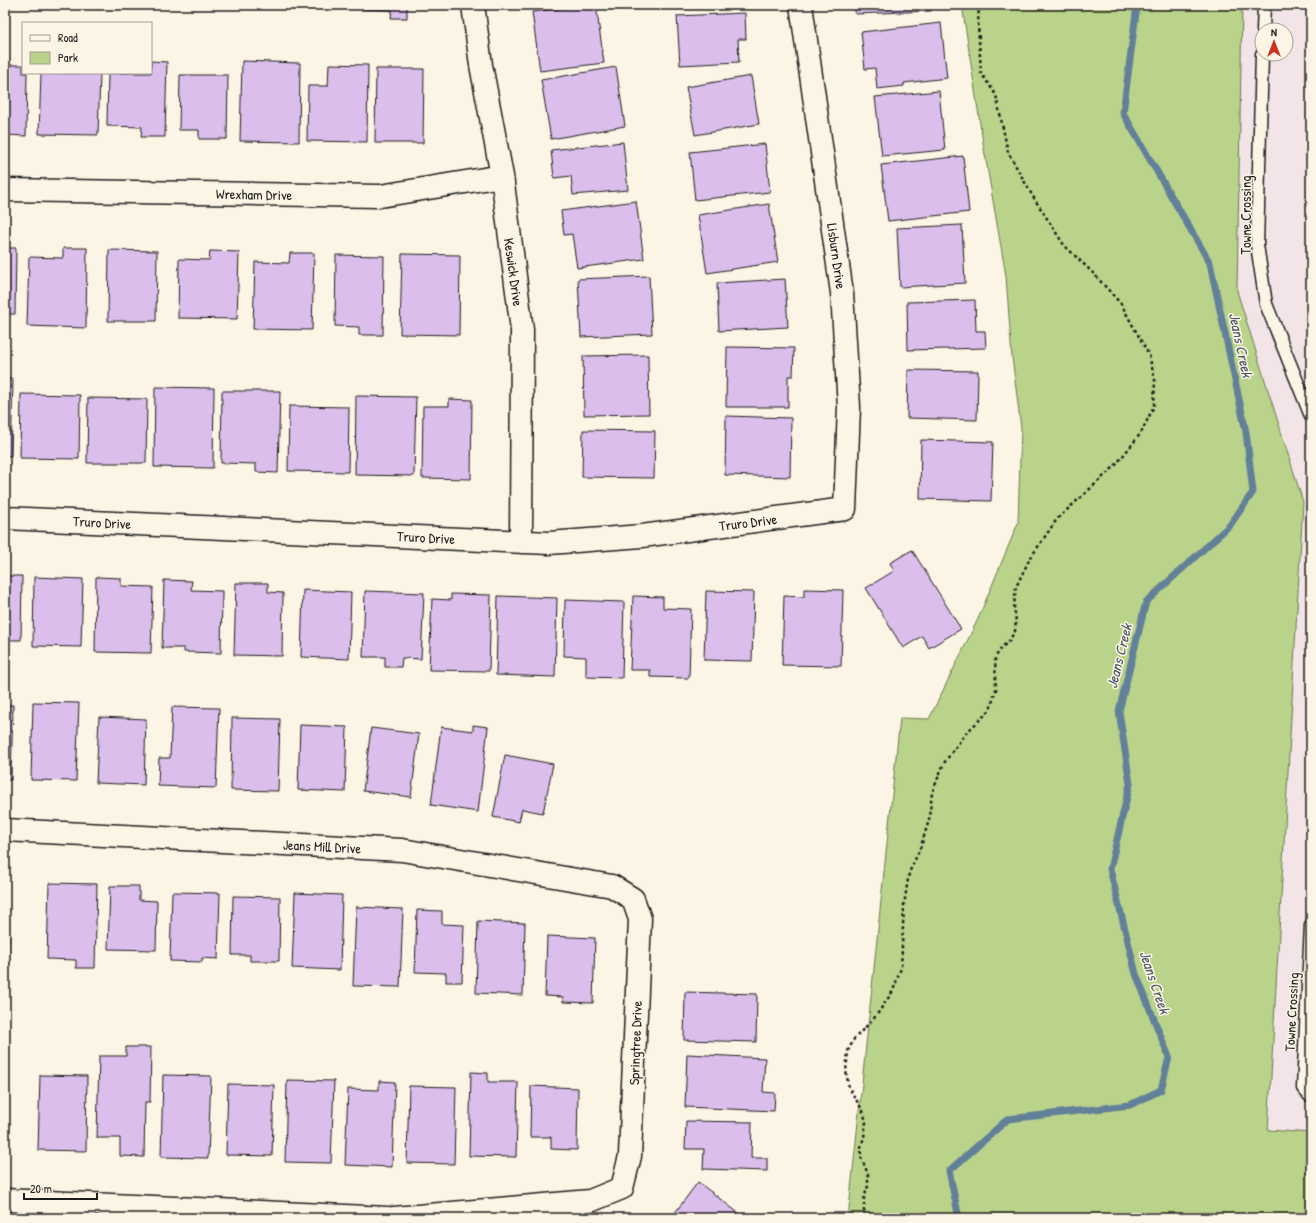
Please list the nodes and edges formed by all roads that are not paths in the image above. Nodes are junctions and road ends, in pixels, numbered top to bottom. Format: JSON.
{"nodes":[{"id":1,"x":473,"y":5,"type":"edge"},
{"id":2,"x":801,"y":5,"type":"edge"},
{"id":3,"x":1264,"y":5,"type":"edge"},
{"id":4,"x":1263,"y":22,"type":"edge"},
{"id":5,"x":1262,"y":62,"type":"edge"},
{"id":6,"x":502,"y":176,"type":"junction"},
{"id":7,"x":5,"y":190,"type":"edge"},
{"id":8,"x":1311,"y":416,"type":"edge"},
{"id":9,"x":845,"y":509,"type":"joint"},
{"id":10,"x":5,"y":518,"type":"edge"},
{"id":11,"x":521,"y":542,"type":"junction"},
{"id":12,"x":5,"y":830,"type":"edge"},
{"id":13,"x":633,"y":899,"type":"joint"},
{"id":14,"x":1311,"y":925,"type":"edge"},
{"id":15,"x":1311,"y":1097,"type":"edge"},
{"id":16,"x":5,"y":1200,"type":"edge"},
{"id":17,"x":388,"y":1218,"type":"edge"},
{"id":18,"x":394,"y":1218,"type":"edge"}],
"edges":[{"from":1,"to":6,"type":"street","name":"Keswick Drive"},
{"from":2,"to":9,"type":"street","name":"Lisburn Drive"},
{"from":3,"to":4,"type":"lane"},
{"from":5,"to":8,"type":"lane","name":"Towne Crossing"},
{"from":6,"to":7,"type":"street","name":"Wrexham Drive"},
{"from":6,"to":11,"type":"street","name":"Keswick Drive"},
{"from":9,"to":11,"type":"street","name":"Truro Drive"},
{"from":10,"to":11,"type":"street","name":"Truro Drive"},
{"from":12,"to":13,"type":"street","name":"Jeans Mill Drive"},
{"from":13,"to":18,"type":"street","name":"Springtree Drive"},
{"from":14,"to":15,"type":"lane","name":"Towne Crossing"},
{"from":16,"to":17,"type":"street"}]}
